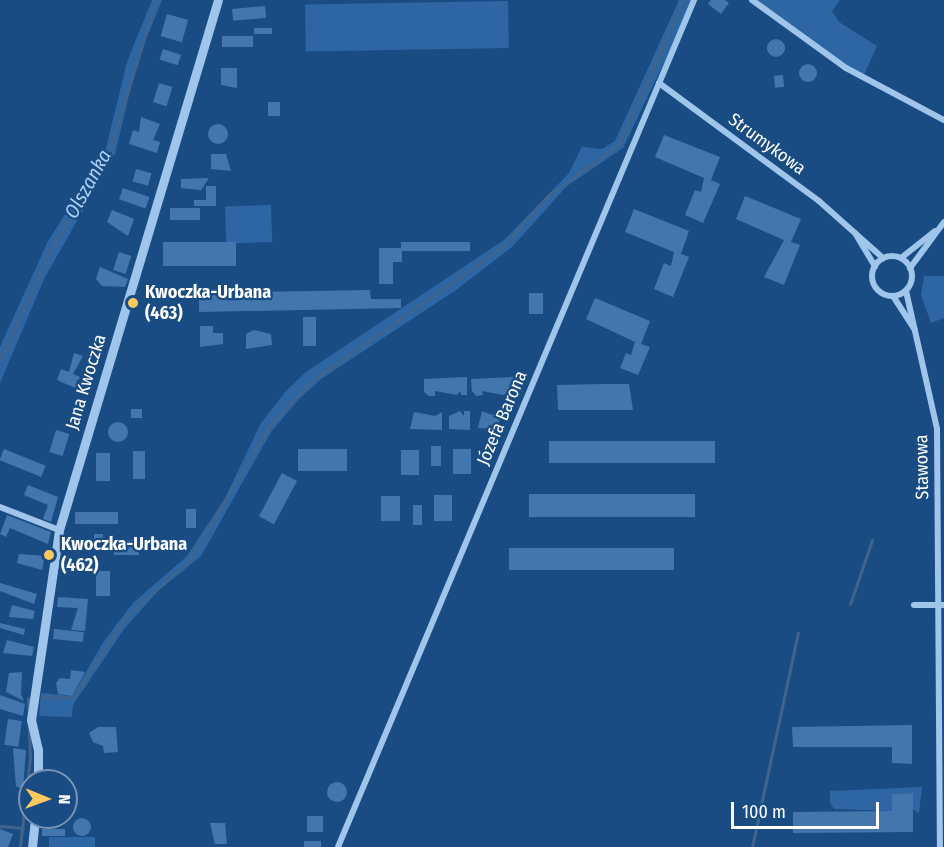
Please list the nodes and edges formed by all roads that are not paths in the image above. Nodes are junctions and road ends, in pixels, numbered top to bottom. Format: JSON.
{"nodes":[{"id":1,"x":218,"y":0,"type":"edge"},
{"id":2,"x":694,"y":0,"type":"edge"},
{"id":3,"x":752,"y":0,"type":"edge"},
{"id":4,"x":659,"y":82,"type":"junction"},
{"id":5,"x":944,"y":120,"type":"edge"},
{"id":6,"x":944,"y":222,"type":"edge"},
{"id":7,"x":935,"y":231,"type":"junction"},
{"id":8,"x":855,"y":233,"type":"junction"},
{"id":9,"x":883,"y":258,"type":"junction"},
{"id":10,"x":901,"y":258,"type":"junction"},
{"id":11,"x":875,"y":266,"type":"junction"},
{"id":12,"x":910,"y":268,"type":"junction"},
{"id":13,"x":906,"y":291,"type":"junction"},
{"id":14,"x":893,"y":296,"type":"junction"},
{"id":15,"x":915,"y":331,"type":"junction"},
{"id":16,"x":0,"y":507,"type":"edge"},
{"id":17,"x":59,"y":531,"type":"junction"},
{"id":18,"x":914,"y":605,"type":"dead end"},
{"id":19,"x":941,"y":605,"type":"edge"},
{"id":20,"x":37,"y":769,"type":"edge"},
{"id":21,"x":34,"y":829,"type":"edge"},
{"id":22,"x":32,"y":847,"type":"edge"},
{"id":23,"x":338,"y":847,"type":"edge"},
{"id":24,"x":940,"y":847,"type":"edge"}],
"edges":[{"from":1,"to":17,"type":"street","name":"Jana Kwoczka"},
{"from":2,"to":4,"type":"street","name":"Józefa Barona"},
{"from":3,"to":5,"type":"street"},
{"from":4,"to":8,"type":"street","name":"Strumykowa"},
{"from":4,"to":23,"type":"street","name":"Józefa Barona"},
{"from":6,"to":7,"type":"street"},
{"from":7,"to":10,"type":"street"},
{"from":7,"to":12,"type":"street"},
{"from":8,"to":9,"type":"street","name":"Strumykowa"},
{"from":8,"to":11,"type":"street","name":"Strumykowa"},
{"from":9,"to":10,"type":"street"},
{"from":9,"to":11,"type":"street"},
{"from":10,"to":12,"type":"street"},
{"from":11,"to":14,"type":"street"},
{"from":12,"to":13,"type":"street"},
{"from":13,"to":14,"type":"street"},
{"from":13,"to":15,"type":"street","name":"Stawowa"},
{"from":14,"to":15,"type":"street","name":"Stawowa"},
{"from":15,"to":19,"type":"street","name":"Stawowa"},
{"from":16,"to":17,"type":"street"},
{"from":17,"to":20,"type":"street","name":"Jana Kwoczka"},
{"from":18,"to":19,"type":"street"},
{"from":19,"to":24,"type":"street","name":"Stawowa"},
{"from":21,"to":22,"type":"street"}]}
